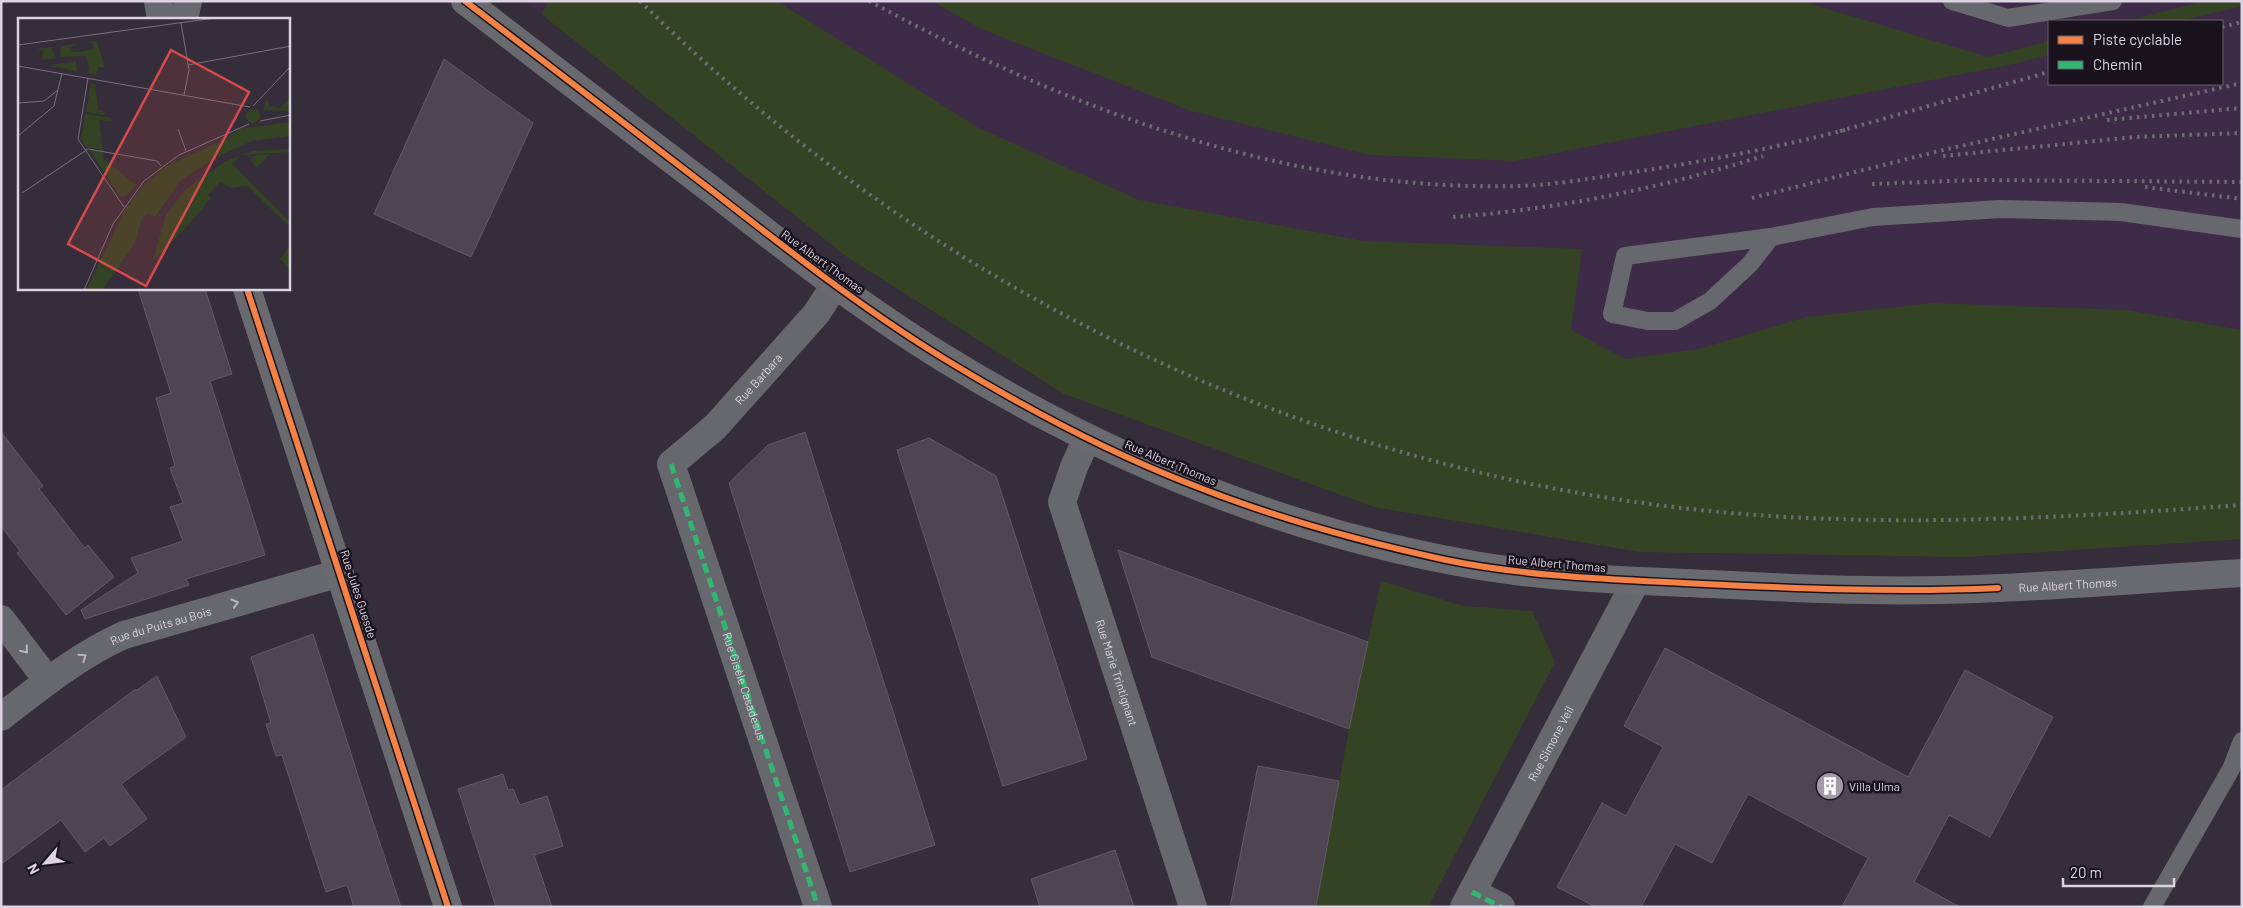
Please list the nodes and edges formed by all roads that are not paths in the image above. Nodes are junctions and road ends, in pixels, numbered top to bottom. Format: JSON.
{"nodes":[{"id":1,"x":158,"y":1,"type":"edge"},
{"id":2,"x":188,"y":1,"type":"edge"},
{"id":3,"x":466,"y":1,"type":"edge"},
{"id":4,"x":1952,"y":1,"type":"edge"},
{"id":5,"x":2113,"y":1,"type":"edge"},
{"id":6,"x":161,"y":18,"type":"edge"},
{"id":7,"x":184,"y":18,"type":"edge"},
{"id":8,"x":2242,"y":229,"type":"edge"},
{"id":9,"x":1771,"y":237,"type":"junction"},
{"id":10,"x":835,"y":285,"type":"junction"},
{"id":11,"x":247,"y":290,"type":"edge"},
{"id":12,"x":1087,"y":438,"type":"junction"},
{"id":13,"x":671,"y":464,"type":"joint"},
{"id":14,"x":340,"y":573,"type":"junction"},
{"id":15,"x":2242,"y":573,"type":"edge"},
{"id":16,"x":1636,"y":581,"type":"junction"},
{"id":17,"x":1,"y":619,"type":"edge"},
{"id":18,"x":48,"y":681,"type":"junction"},
{"id":19,"x":1,"y":717,"type":"edge"},
{"id":20,"x":2242,"y":741,"type":"edge"},
{"id":21,"x":1468,"y":899,"type":"edge"},
{"id":22,"x":448,"y":907,"type":"edge"},
{"id":23,"x":818,"y":907,"type":"edge"},
{"id":24,"x":1193,"y":907,"type":"edge"},
{"id":25,"x":1500,"y":907,"type":"edge"},
{"id":26,"x":2152,"y":907,"type":"edge"}],
"edges":[{"from":1,"to":6,"type":"street"},
{"from":2,"to":7,"type":"street"},
{"from":3,"to":10,"type":"street","name":"Rue Albert Thomas"},
{"from":4,"to":5,"type":"lane"},
{"from":8,"to":9,"type":"lane"},
{"from":9,"to":9,"type":"lane"},
{"from":10,"to":12,"type":"street","name":"Rue Albert Thomas"},
{"from":10,"to":13,"type":"street","name":"Rue Barbara"},
{"from":11,"to":14,"type":"street","name":"Rue Jules Guesde"},
{"from":12,"to":16,"type":"street","name":"Rue Albert Thomas"},
{"from":12,"to":24,"type":"street","name":"Rue Marie Trintignant"},
{"from":13,"to":23,"type":"street","name":"Rue Gisèle Casadesus"},
{"from":18,"to":14,"type":"street","name":"Rue du Puits au Bois","one_way":true},
{"from":14,"to":22,"type":"street","name":"Rue Jules Guesde"},
{"from":15,"to":16,"type":"street","name":"Rue Albert Thomas"},
{"from":16,"to":21,"type":"street","name":"Rue Simone Veil"},
{"from":17,"to":18,"type":"street","one_way":true},
{"from":18,"to":19,"type":"street","name":"Rue du Puits au Bois"},
{"from":20,"to":26,"type":"lane"},
{"from":21,"to":25,"type":"street"}]}
